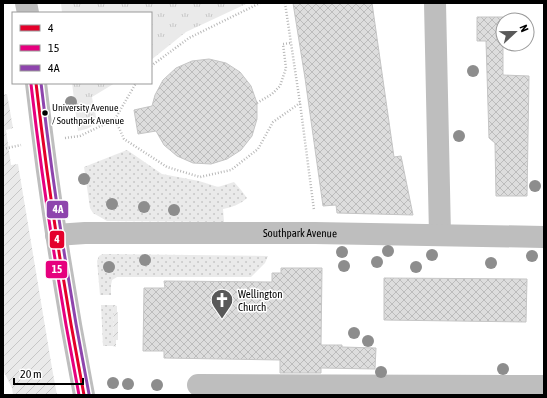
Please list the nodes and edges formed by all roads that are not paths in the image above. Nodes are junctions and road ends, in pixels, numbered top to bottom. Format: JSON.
{"nodes":[{"id":1,"x":435,"y":3,"type":"edge"},
{"id":2,"x":36,"y":84,"type":"edge"},
{"id":3,"x":56,"y":235,"type":"junction"},
{"id":4,"x":440,"y":235,"type":"junction"},
{"id":5,"x":544,"y":237,"type":"edge"},
{"id":6,"x":198,"y":385,"type":"dead end"},
{"id":7,"x":544,"y":386,"type":"edge"},
{"id":8,"x":84,"y":395,"type":"edge"}],
"edges":[{"from":1,"to":4,"type":"street"},
{"from":2,"to":3,"type":"street"},
{"from":3,"to":4,"type":"street","name":"Southpark Avenue"},
{"from":3,"to":8,"type":"street"},
{"from":4,"to":5,"type":"street","name":"Southpark Avenue"},
{"from":6,"to":7,"type":"street"}]}
